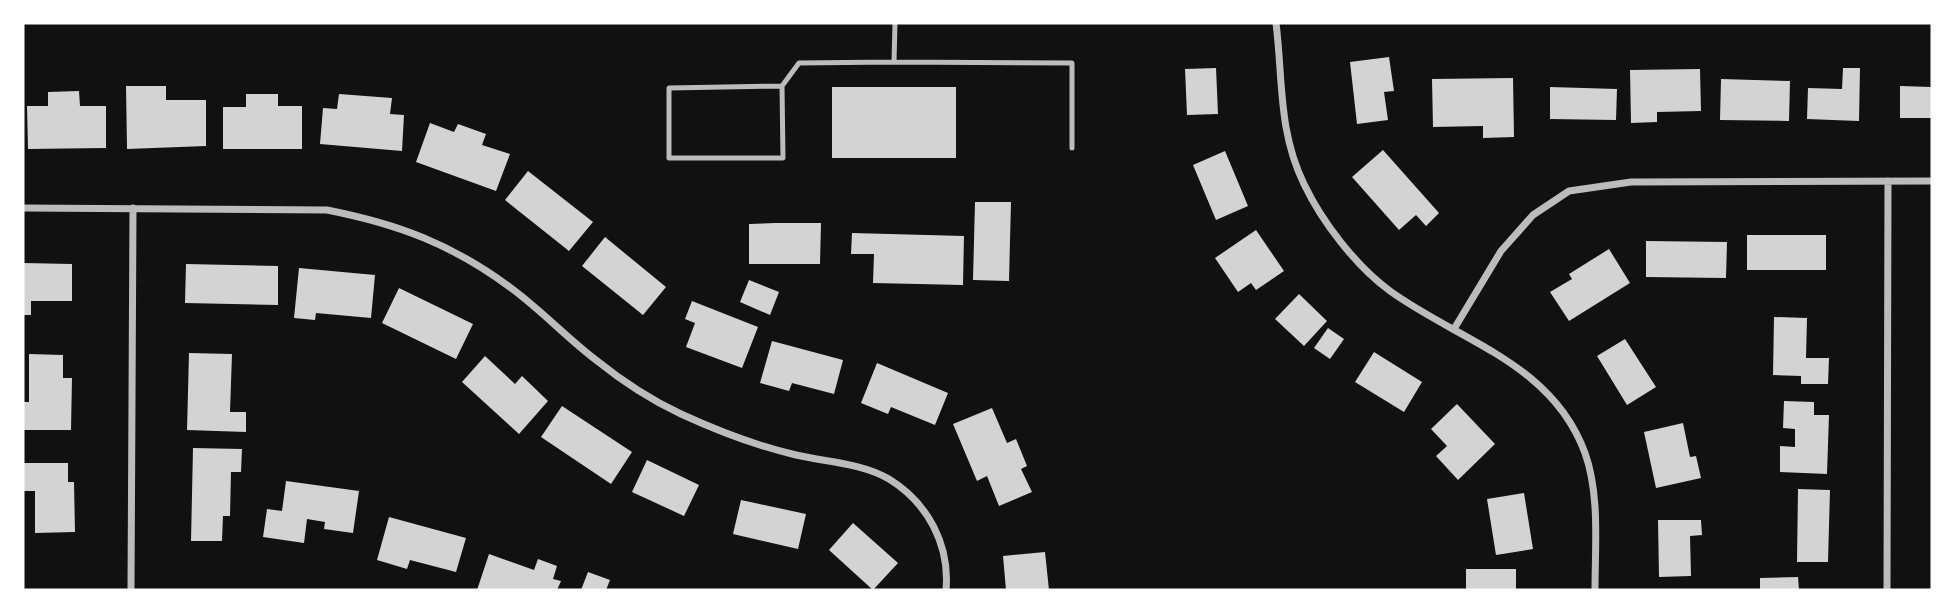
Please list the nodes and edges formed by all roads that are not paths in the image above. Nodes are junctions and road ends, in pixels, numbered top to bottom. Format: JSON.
{"nodes":[{"id":1,"x":895,"y":23,"type":"edge"},
{"id":2,"x":1276,"y":23,"type":"edge"},
{"id":3,"x":894,"y":62,"type":"junction"},
{"id":4,"x":782,"y":86,"type":"junction"},
{"id":5,"x":1072,"y":148,"type":"dead end"},
{"id":6,"x":1888,"y":181,"type":"junction"},
{"id":7,"x":1932,"y":181,"type":"edge"},
{"id":8,"x":23,"y":208,"type":"edge"},
{"id":9,"x":132,"y":208,"type":"junction"},
{"id":10,"x":1454,"y":330,"type":"junction"},
{"id":11,"x":131,"y":590,"type":"edge"},
{"id":12,"x":946,"y":590,"type":"edge"},
{"id":13,"x":1595,"y":590,"type":"edge"},
{"id":14,"x":1887,"y":590,"type":"edge"}],
"edges":[{"from":1,"to":3,"type":"lane"},
{"from":2,"to":10,"type":"street"},
{"from":3,"to":4,"type":"lane"},
{"from":3,"to":5,"type":"lane"},
{"from":4,"to":4,"type":"lane"},
{"from":6,"to":7,"type":"street"},
{"from":6,"to":10,"type":"street"},
{"from":6,"to":14,"type":"street"},
{"from":8,"to":9,"type":"street"},
{"from":9,"to":11,"type":"street"},
{"from":9,"to":12,"type":"street"},
{"from":10,"to":13,"type":"street"}]}
